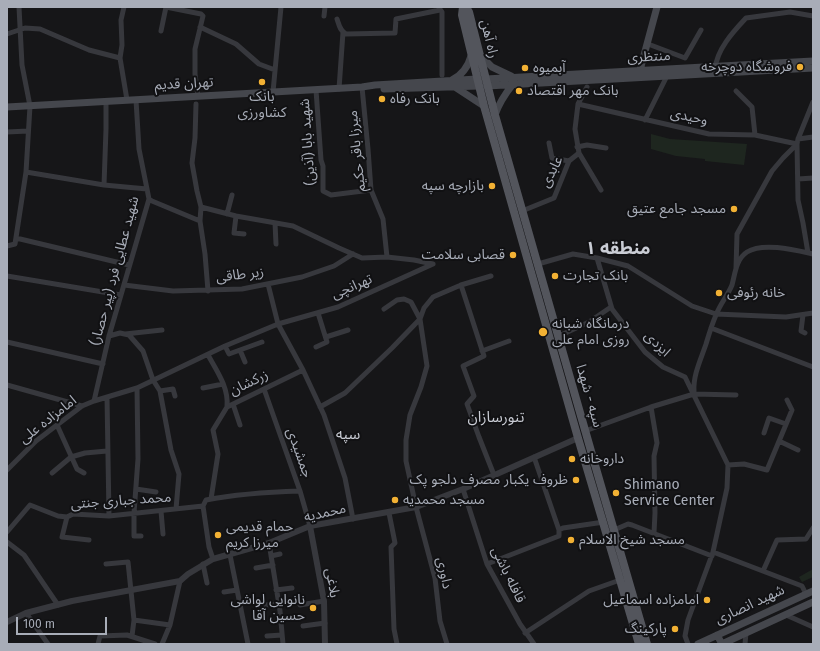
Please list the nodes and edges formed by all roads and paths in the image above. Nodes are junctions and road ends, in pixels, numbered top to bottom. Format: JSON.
{"nodes":[{"id":1,"x":19,"y":7,"type":"edge"},
{"id":2,"x":124,"y":7,"type":"edge"},
{"id":3,"x":166,"y":7,"type":"edge"},
{"id":4,"x":280,"y":7,"type":"edge"},
{"id":5,"x":325,"y":7,"type":"edge"},
{"id":6,"x":465,"y":7,"type":"edge"},
{"id":7,"x":657,"y":7,"type":"edge"},
{"id":8,"x":439,"y":8,"type":"edge"},
{"id":9,"x":790,"y":9,"type":"edge"},
{"id":10,"x":324,"y":16,"type":"dead end"},
{"id":11,"x":813,"y":16,"type":"edge"},
{"id":12,"x":337,"y":19,"type":"dead end"},
{"id":13,"x":200,"y":27,"type":"junction"},
{"id":14,"x":20,"y":30,"type":"junction"},
{"id":15,"x":701,"y":30,"type":"dead end"},
{"id":16,"x":161,"y":31,"type":"dead end"},
{"id":17,"x":343,"y":32,"type":"junction"},
{"id":18,"x":7,"y":34,"type":"edge"},
{"id":19,"x":648,"y":44,"type":"junction"},
{"id":20,"x":476,"y":56,"type":"junction"},
{"id":21,"x":120,"y":58,"type":"junction"},
{"id":22,"x":813,"y":61,"type":"edge"},
{"id":23,"x":813,"y":68,"type":"edge"},
{"id":24,"x":275,"y":70,"type":"junction"},
{"id":25,"x":640,"y":70,"type":"junction"},
{"id":26,"x":714,"y":70,"type":"junction"},
{"id":27,"x":442,"y":75,"type":"dead end"},
{"id":28,"x":668,"y":76,"type":"junction"},
{"id":29,"x":517,"y":77,"type":"junction"},
{"id":30,"x":449,"y":81,"type":"junction"},
{"id":31,"x":478,"y":82,"type":"junction"},
{"id":32,"x":487,"y":82,"type":"junction"},
{"id":33,"x":513,"y":84,"type":"junction"},
{"id":34,"x":362,"y":87,"type":"junction"},
{"id":35,"x":455,"y":87,"type":"junction"},
{"id":36,"x":587,"y":87,"type":"dead end"},
{"id":37,"x":339,"y":89,"type":"junction"},
{"id":38,"x":316,"y":90,"type":"junction"},
{"id":39,"x":736,"y":91,"type":"dead end"},
{"id":40,"x":273,"y":92,"type":"junction"},
{"id":41,"x":127,"y":100,"type":"junction"},
{"id":42,"x":136,"y":100,"type":"junction"},
{"id":43,"x":197,"y":100,"type":"junction"},
{"id":44,"x":106,"y":102,"type":"junction"},
{"id":45,"x":813,"y":102,"type":"edge"},
{"id":46,"x":578,"y":104,"type":"junction"},
{"id":47,"x":30,"y":106,"type":"junction"},
{"id":48,"x":484,"y":106,"type":"junction"},
{"id":49,"x":7,"y":107,"type":"edge"},
{"id":50,"x":495,"y":115,"type":"junction"},
{"id":51,"x":645,"y":120,"type":"junction"},
{"id":52,"x":28,"y":130,"type":"junction"},
{"id":53,"x":7,"y":132,"type":"edge"},
{"id":54,"x":755,"y":135,"type":"junction"},
{"id":55,"x":813,"y":137,"type":"edge"},
{"id":56,"x":798,"y":142,"type":"junction"},
{"id":57,"x":549,"y":143,"type":"dead end"},
{"id":58,"x":606,"y":148,"type":"dead end"},
{"id":59,"x":578,"y":150,"type":"junction"},
{"id":60,"x":569,"y":161,"type":"junction"},
{"id":61,"x":26,"y":172,"type":"junction"},
{"id":62,"x":813,"y":178,"type":"edge"},
{"id":63,"x":798,"y":179,"type":"junction"},
{"id":64,"x":104,"y":185,"type":"junction"},
{"id":65,"x":147,"y":189,"type":"junction"},
{"id":66,"x":371,"y":190,"type":"junction"},
{"id":67,"x":601,"y":190,"type":"dead end"},
{"id":68,"x":232,"y":195,"type":"dead end"},
{"id":69,"x":149,"y":199,"type":"junction"},
{"id":70,"x":201,"y":207,"type":"junction"},
{"id":71,"x":522,"y":211,"type":"junction"},
{"id":72,"x":227,"y":214,"type":"junction"},
{"id":73,"x":236,"y":216,"type":"junction"},
{"id":74,"x":200,"y":221,"type":"junction"},
{"id":75,"x":275,"y":223,"type":"junction"},
{"id":76,"x":244,"y":234,"type":"dead end"},
{"id":77,"x":16,"y":238,"type":"junction"},
{"id":78,"x":276,"y":244,"type":"dead end"},
{"id":79,"x":7,"y":246,"type":"edge"},
{"id":80,"x":352,"y":254,"type":"junction"},
{"id":81,"x":810,"y":254,"type":"edge"},
{"id":82,"x":387,"y":257,"type":"junction"},
{"id":83,"x":597,"y":258,"type":"junction"},
{"id":84,"x":538,"y":264,"type":"junction"},
{"id":85,"x":129,"y":265,"type":"junction"},
{"id":86,"x":736,"y":269,"type":"junction"},
{"id":87,"x":7,"y":276,"type":"edge"},
{"id":88,"x":491,"y":276,"type":"dead end"},
{"id":89,"x":124,"y":284,"type":"junction"},
{"id":90,"x":268,"y":284,"type":"junction"},
{"id":91,"x":461,"y":286,"type":"junction"},
{"id":92,"x":208,"y":291,"type":"junction"},
{"id":93,"x":121,"y":295,"type":"junction"},
{"id":94,"x":611,"y":307,"type":"junction"},
{"id":95,"x":384,"y":310,"type":"dead end"},
{"id":96,"x":318,"y":313,"type":"junction"},
{"id":97,"x":813,"y":313,"type":"edge"},
{"id":98,"x":716,"y":314,"type":"junction"},
{"id":99,"x":803,"y":315,"type":"junction"},
{"id":100,"x":420,"y":319,"type":"junction"},
{"id":101,"x":278,"y":324,"type":"junction"},
{"id":102,"x":712,"y":328,"type":"junction"},
{"id":103,"x":162,"y":330,"type":"dead end"},
{"id":104,"x":348,"y":330,"type":"dead end"},
{"id":105,"x":805,"y":333,"type":"dead end"},
{"id":106,"x":124,"y":334,"type":"junction"},
{"id":107,"x":109,"y":336,"type":"junction"},
{"id":108,"x":559,"y":336,"type":"junction"},
{"id":109,"x":326,"y":337,"type":"junction"},
{"id":110,"x":509,"y":341,"type":"dead end"},
{"id":111,"x":7,"y":342,"type":"edge"},
{"id":112,"x":262,"y":342,"type":"dead end"},
{"id":113,"x":225,"y":346,"type":"junction"},
{"id":114,"x":316,"y":347,"type":"dead end"},
{"id":115,"x":240,"y":350,"type":"junction"},
{"id":116,"x":482,"y":351,"type":"junction"},
{"id":117,"x":208,"y":355,"type":"junction"},
{"id":118,"x":245,"y":362,"type":"dead end"},
{"id":119,"x":103,"y":364,"type":"junction"},
{"id":120,"x":813,"y":367,"type":"edge"},
{"id":121,"x":303,"y":370,"type":"junction"},
{"id":122,"x":153,"y":380,"type":"junction"},
{"id":123,"x":223,"y":384,"type":"junction"},
{"id":124,"x":7,"y":385,"type":"edge"},
{"id":125,"x":137,"y":388,"type":"junction"},
{"id":126,"x":203,"y":388,"type":"dead end"},
{"id":127,"x":264,"y":388,"type":"junction"},
{"id":128,"x":160,"y":391,"type":"junction"},
{"id":129,"x":694,"y":394,"type":"junction"},
{"id":130,"x":736,"y":395,"type":"dead end"},
{"id":131,"x":175,"y":396,"type":"dead end"},
{"id":132,"x":107,"y":397,"type":"junction"},
{"id":133,"x":787,"y":400,"type":"dead end"},
{"id":134,"x":94,"y":401,"type":"junction"},
{"id":135,"x":234,"y":404,"type":"junction"},
{"id":136,"x":82,"y":406,"type":"junction"},
{"id":137,"x":320,"y":406,"type":"junction"},
{"id":138,"x":227,"y":407,"type":"junction"},
{"id":139,"x":651,"y":407,"type":"junction"},
{"id":140,"x":786,"y":424,"type":"junction"},
{"id":141,"x":57,"y":425,"type":"junction"},
{"id":142,"x":240,"y":425,"type":"dead end"},
{"id":143,"x":585,"y":431,"type":"junction"},
{"id":144,"x":764,"y":433,"type":"dead end"},
{"id":145,"x":578,"y":438,"type":"junction"},
{"id":146,"x":779,"y":441,"type":"junction"},
{"id":147,"x":798,"y":450,"type":"dead end"},
{"id":148,"x":107,"y":451,"type":"junction"},
{"id":149,"x":71,"y":456,"type":"junction"},
{"id":150,"x":534,"y":457,"type":"junction"},
{"id":151,"x":728,"y":465,"type":"junction"},
{"id":152,"x":7,"y":470,"type":"edge"},
{"id":153,"x":52,"y":473,"type":"dead end"},
{"id":154,"x":84,"y":473,"type":"dead end"},
{"id":155,"x":494,"y":475,"type":"junction"},
{"id":156,"x":136,"y":489,"type":"junction"},
{"id":157,"x":462,"y":489,"type":"junction"},
{"id":158,"x":300,"y":491,"type":"junction"},
{"id":159,"x":156,"y":492,"type":"dead end"},
{"id":160,"x":211,"y":499,"type":"junction"},
{"id":161,"x":203,"y":506,"type":"junction"},
{"id":162,"x":416,"y":508,"type":"junction"},
{"id":163,"x":176,"y":509,"type":"junction"},
{"id":164,"x":161,"y":511,"type":"junction"},
{"id":165,"x":389,"y":512,"type":"junction"},
{"id":166,"x":134,"y":513,"type":"junction"},
{"id":167,"x":109,"y":516,"type":"junction"},
{"id":168,"x":67,"y":517,"type":"junction"},
{"id":169,"x":353,"y":519,"type":"junction"},
{"id":170,"x":604,"y":522,"type":"junction"},
{"id":171,"x":310,"y":526,"type":"junction"},
{"id":172,"x":813,"y":528,"type":"edge"},
{"id":173,"x":559,"y":530,"type":"junction"},
{"id":174,"x":614,"y":530,"type":"junction"},
{"id":175,"x":7,"y":532,"type":"edge"},
{"id":176,"x":654,"y":533,"type":"junction"},
{"id":177,"x":163,"y":534,"type":"dead end"},
{"id":178,"x":141,"y":536,"type":"dead end"},
{"id":179,"x":89,"y":540,"type":"dead end"},
{"id":180,"x":7,"y":542,"type":"edge"},
{"id":181,"x":269,"y":543,"type":"junction"},
{"id":182,"x":280,"y":554,"type":"dead end"},
{"id":183,"x":713,"y":554,"type":"junction"},
{"id":184,"x":230,"y":555,"type":"junction"},
{"id":185,"x":271,"y":556,"type":"junction"},
{"id":186,"x":213,"y":559,"type":"junction"},
{"id":187,"x":106,"y":564,"type":"dead end"},
{"id":188,"x":203,"y":564,"type":"junction"},
{"id":189,"x":487,"y":564,"type":"junction"},
{"id":190,"x":272,"y":566,"type":"junction"},
{"id":191,"x":256,"y":568,"type":"dead end"},
{"id":192,"x":764,"y":571,"type":"junction"},
{"id":193,"x":620,"y":580,"type":"junction"},
{"id":194,"x":180,"y":581,"type":"junction"},
{"id":195,"x":207,"y":583,"type":"dead end"},
{"id":196,"x":292,"y":588,"type":"dead end"},
{"id":197,"x":131,"y":590,"type":"junction"},
{"id":198,"x":237,"y":590,"type":"junction"},
{"id":199,"x":276,"y":590,"type":"junction"},
{"id":200,"x":224,"y":592,"type":"dead end"},
{"id":201,"x":810,"y":592,"type":"edge"},
{"id":202,"x":324,"y":600,"type":"junction"},
{"id":203,"x":813,"y":602,"type":"edge"},
{"id":204,"x":58,"y":604,"type":"junction"},
{"id":205,"x":278,"y":604,"type":"junction"},
{"id":206,"x":265,"y":605,"type":"dead end"},
{"id":207,"x":300,"y":605,"type":"dead end"},
{"id":208,"x":26,"y":612,"type":"junction"},
{"id":209,"x":786,"y":615,"type":"junction"},
{"id":210,"x":134,"y":620,"type":"junction"},
{"id":211,"x":7,"y":622,"type":"edge"},
{"id":212,"x":325,"y":624,"type":"junction"},
{"id":213,"x":170,"y":625,"type":"junction"},
{"id":214,"x":303,"y":626,"type":"dead end"},
{"id":215,"x":813,"y":627,"type":"edge"},
{"id":216,"x":526,"y":633,"type":"junction"},
{"id":217,"x":746,"y":633,"type":"junction"},
{"id":218,"x":282,"y":635,"type":"junction"},
{"id":219,"x":717,"y":635,"type":"junction"},
{"id":220,"x":132,"y":636,"type":"junction"},
{"id":221,"x":267,"y":636,"type":"dead end"},
{"id":222,"x":48,"y":644,"type":"edge"},
{"id":223,"x":98,"y":644,"type":"edge"},
{"id":224,"x":155,"y":644,"type":"edge"},
{"id":225,"x":162,"y":644,"type":"edge"},
{"id":226,"x":248,"y":644,"type":"edge"},
{"id":227,"x":283,"y":644,"type":"edge"},
{"id":228,"x":325,"y":644,"type":"edge"},
{"id":229,"x":396,"y":644,"type":"edge"},
{"id":230,"x":447,"y":644,"type":"edge"},
{"id":231,"x":534,"y":644,"type":"edge"},
{"id":232,"x":639,"y":644,"type":"edge"},
{"id":233,"x":647,"y":644,"type":"edge"},
{"id":234,"x":688,"y":644,"type":"edge"},
{"id":235,"x":698,"y":644,"type":"edge"},
{"id":236,"x":722,"y":644,"type":"edge"},
{"id":237,"x":745,"y":644,"type":"edge"}],
"edges":[{"from":1,"to":14,"type":"street"},
{"from":2,"to":21,"type":"street"},
{"from":3,"to":13,"type":"street"},
{"from":3,"to":16,"type":"street"},
{"from":4,"to":24,"type":"street"},
{"from":5,"to":10,"type":"street"},
{"from":6,"to":20,"type":"main road","name":"راه آهن"},
{"from":7,"to":19,"type":"main road"},
{"from":8,"to":17,"type":"street"},
{"from":8,"to":27,"type":"street"},
{"from":9,"to":11,"type":"street"},
{"from":9,"to":26,"type":"street"},
{"from":12,"to":17,"type":"street"},
{"from":13,"to":24,"type":"street"},
{"from":13,"to":43,"type":"street"},
{"from":14,"to":18,"type":"street"},
{"from":14,"to":21,"type":"street"},
{"from":14,"to":47,"type":"street"},
{"from":15,"to":19,"type":"street"},
{"from":17,"to":37,"type":"street"},
{"from":19,"to":25,"type":"main road"},
{"from":20,"to":29,"type":"main road"},
{"from":20,"to":30,"type":"main road"},
{"from":20,"to":31,"type":"main road","name":"راه آهن"},
{"from":20,"to":32,"type":"main road","name":"راه آهن"},
{"from":21,"to":41,"type":"street"},
{"from":22,"to":26,"type":"main road","name":"منتظری"},
{"from":23,"to":26,"type":"main road","name":"منتظری"},
{"from":24,"to":40,"type":"street"},
{"from":25,"to":26,"type":"main road","name":"منتظری"},
{"from":25,"to":29,"type":"main road","name":"منتظری"},
{"from":26,"to":28,"type":"main road","name":"منتظری"},
{"from":28,"to":33,"type":"main road","name":"منتظری"},
{"from":28,"to":51,"type":"street"},
{"from":29,"to":32,"type":"main road","name":"منتظری"},
{"from":30,"to":31,"type":"main road","name":"تهران قدیم"},
{"from":30,"to":34,"type":"main road","name":"تهران قدیم"},
{"from":31,"to":32,"type":"main road"},
{"from":31,"to":35,"type":"main road","name":"تهران قدیم"},
{"from":31,"to":48,"type":"main road","name":"سپه - شهدا"},
{"from":32,"to":33,"type":"main road","name":"منتظری"},
{"from":32,"to":50,"type":"main road","name":"سپه - شهدا"},
{"from":33,"to":50,"type":"main road"},
{"from":34,"to":35,"type":"main road","name":"تهران قدیم"},
{"from":34,"to":37,"type":"main road","name":"تهران قدیم"},
{"from":34,"to":66,"type":"street","name":"میرزا باقر حکیم"},
{"from":35,"to":48,"type":"main road"},
{"from":36,"to":46,"type":"street"},
{"from":37,"to":38,"type":"main road","name":"تهران قدیم"},
{"from":38,"to":40,"type":"main road","name":"تهران قدیم"},
{"from":38,"to":66,"type":"street","name":"شهید بابا (آذین)"},
{"from":39,"to":54,"type":"street"},
{"from":40,"to":43,"type":"main road","name":"تهران قدیم"},
{"from":41,"to":42,"type":"main road","name":"تهران قدیم"},
{"from":41,"to":44,"type":"main road","name":"تهران قدیم"},
{"from":42,"to":43,"type":"main road","name":"تهران قدیم"},
{"from":42,"to":65,"type":"street","name":"شهید عطایی فرد (پیر حصار)"},
{"from":43,"to":70,"type":"street"},
{"from":44,"to":47,"type":"main road","name":"تهران قدیم"},
{"from":44,"to":64,"type":"street"},
{"from":45,"to":56,"type":"street"},
{"from":46,"to":51,"type":"street","name":"وحیدی"},
{"from":46,"to":59,"type":"street","name":"عابدی"},
{"from":47,"to":49,"type":"main road","name":"تهران قدیم"},
{"from":47,"to":52,"type":"street"},
{"from":48,"to":145,"type":"main road","name":"سپه - شهدا"},
{"from":50,"to":71,"type":"main road","name":"سپه - شهدا"},
{"from":51,"to":54,"type":"street","name":"وحیدی"},
{"from":52,"to":53,"type":"street"},
{"from":52,"to":61,"type":"street"},
{"from":54,"to":56,"type":"street","name":"وحیدی"},
{"from":55,"to":56,"type":"street","name":"وحیدی"},
{"from":56,"to":63,"type":"street"},
{"from":56,"to":86,"type":"street"},
{"from":57,"to":60,"type":"street"},
{"from":58,"to":59,"type":"street"},
{"from":59,"to":60,"type":"street","name":"عابدی"},
{"from":59,"to":67,"type":"street"},
{"from":60,"to":71,"type":"street","name":"عابدی"},
{"from":61,"to":64,"type":"street"},
{"from":61,"to":77,"type":"street"},
{"from":62,"to":63,"type":"street"},
{"from":63,"to":81,"type":"street"},
{"from":64,"to":65,"type":"street"},
{"from":65,"to":69,"type":"street","name":"شهید عطایی فرد (پیر حصار)"},
{"from":66,"to":82,"type":"street","name":"میرزا باقر حکیم"},
{"from":68,"to":72,"type":"street"},
{"from":69,"to":74,"type":"street"},
{"from":69,"to":85,"type":"street","name":"شهید عطایی فرد (پیر حصار)"},
{"from":70,"to":72,"type":"street"},
{"from":70,"to":74,"type":"street"},
{"from":71,"to":84,"type":"main road","name":"سپه - شهدا"},
{"from":72,"to":73,"type":"street"},
{"from":73,"to":75,"type":"street"},
{"from":73,"to":76,"type":"street"},
{"from":74,"to":92,"type":"street"},
{"from":75,"to":78,"type":"street"},
{"from":75,"to":80,"type":"street"},
{"from":77,"to":79,"type":"street"},
{"from":77,"to":85,"type":"street"},
{"from":80,"to":82,"type":"street"},
{"from":80,"to":90,"type":"street","name":"زیر طاقی"},
{"from":81,"to":86,"type":"street"},
{"from":82,"to":96,"type":"street","name":"تهرانچی"},
{"from":83,"to":84,"type":"street"},
{"from":83,"to":94,"type":"street","name":"ایزدی"},
{"from":83,"to":98,"type":"street"},
{"from":84,"to":108,"type":"main road","name":"سپه - شهدا"},
{"from":85,"to":89,"type":"street","name":"شهید عطایی فرد (پیر حصار)"},
{"from":86,"to":98,"type":"street"},
{"from":87,"to":93,"type":"street"},
{"from":88,"to":91,"type":"street"},
{"from":89,"to":92,"type":"street","name":"زیر طاقی"},
{"from":89,"to":93,"type":"street","name":"شهید عطایی فرد (پیر حصار)"},
{"from":90,"to":92,"type":"street","name":"زیر طاقی"},
{"from":90,"to":101,"type":"street"},
{"from":91,"to":100,"type":"street"},
{"from":91,"to":116,"type":"street"},
{"from":93,"to":107,"type":"street","name":"شهید عطایی فرد (پیر حصار)"},
{"from":94,"to":108,"type":"street"},
{"from":94,"to":129,"type":"street","name":"ایزدی"},
{"from":95,"to":100,"type":"street"},
{"from":96,"to":101,"type":"street","name":"تهرانچی"},
{"from":96,"to":109,"type":"street"},
{"from":97,"to":99,"type":"street"},
{"from":98,"to":99,"type":"street"},
{"from":98,"to":102,"type":"street"},
{"from":99,"to":105,"type":"street"},
{"from":100,"to":137,"type":"street"},
{"from":100,"to":162,"type":"street","name":"داوری"},
{"from":101,"to":113,"type":"street","name":"تهرانچی"},
{"from":101,"to":121,"type":"street"},
{"from":102,"to":120,"type":"street"},
{"from":102,"to":129,"type":"street"},
{"from":103,"to":106,"type":"street"},
{"from":104,"to":109,"type":"street"},
{"from":106,"to":107,"type":"street"},
{"from":106,"to":122,"type":"street"},
{"from":107,"to":119,"type":"street","name":"شهید عطایی فرد (پیر حصار)"},
{"from":108,"to":143,"type":"main road","name":"سپه - شهدا"},
{"from":109,"to":114,"type":"street"},
{"from":110,"to":116,"type":"street"},
{"from":111,"to":119,"type":"street"},
{"from":112,"to":115,"type":"street"},
{"from":113,"to":115,"type":"street"},
{"from":113,"to":117,"type":"street","name":"تهرانچی"},
{"from":115,"to":118,"type":"street"},
{"from":116,"to":155,"type":"street"},
{"from":117,"to":122,"type":"street","name":"تهرانچی"},
{"from":117,"to":123,"type":"street"},
{"from":119,"to":134,"type":"street","name":"شهید عطایی فرد (پیر حصار)"},
{"from":121,"to":127,"type":"street","name":"زرکشان"},
{"from":121,"to":137,"type":"street"},
{"from":122,"to":125,"type":"street","name":"امامزاده علی"},
{"from":122,"to":128,"type":"street"},
{"from":123,"to":126,"type":"street"},
{"from":123,"to":138,"type":"street"},
{"from":124,"to":136,"type":"street"},
{"from":125,"to":132,"type":"street","name":"امامزاده علی"},
{"from":125,"to":156,"type":"street"},
{"from":127,"to":135,"type":"street","name":"زرکشان"},
{"from":127,"to":158,"type":"street","name":"جمشیدی"},
{"from":128,"to":131,"type":"street"},
{"from":128,"to":163,"type":"street"},
{"from":129,"to":130,"type":"street"},
{"from":129,"to":139,"type":"street"},
{"from":129,"to":151,"type":"street"},
{"from":132,"to":134,"type":"street","name":"امامزاده علی"},
{"from":132,"to":148,"type":"street"},
{"from":133,"to":140,"type":"street"},
{"from":134,"to":136,"type":"street","name":"امامزاده علی"},
{"from":135,"to":138,"type":"street","name":"زرکشان"},
{"from":135,"to":142,"type":"street"},
{"from":136,"to":141,"type":"street","name":"امامزاده علی"},
{"from":137,"to":169,"type":"street"},
{"from":138,"to":160,"type":"street","name":"زرکشان"},
{"from":139,"to":143,"type":"street"},
{"from":139,"to":176,"type":"street"},
{"from":140,"to":144,"type":"street"},
{"from":140,"to":146,"type":"street"},
{"from":141,"to":149,"type":"street"},
{"from":141,"to":152,"type":"street","name":"امامزاده علی"},
{"from":143,"to":174,"type":"main road","name":"سپه - شهدا"},
{"from":145,"to":150,"type":"street","name":"محمدیه"},
{"from":145,"to":170,"type":"main road","name":"سپه - شهدا"},
{"from":146,"to":147,"type":"street"},
{"from":146,"to":151,"type":"street"},
{"from":148,"to":149,"type":"street"},
{"from":148,"to":167,"type":"street"},
{"from":149,"to":153,"type":"street"},
{"from":149,"to":154,"type":"street"},
{"from":150,"to":155,"type":"street","name":"محمدیه"},
{"from":150,"to":173,"type":"street"},
{"from":151,"to":183,"type":"street"},
{"from":155,"to":157,"type":"street","name":"محمدیه"},
{"from":156,"to":159,"type":"street"},
{"from":156,"to":166,"type":"street"},
{"from":157,"to":162,"type":"street","name":"محمدیه"},
{"from":157,"to":189,"type":"street","name":"قافله باشی"},
{"from":158,"to":160,"type":"street"},
{"from":158,"to":171,"type":"street","name":"جمشیدی"},
{"from":160,"to":161,"type":"street"},
{"from":161,"to":163,"type":"street","name":"محمد جباری جنتی"},
{"from":161,"to":186,"type":"street"},
{"from":162,"to":165,"type":"street","name":"محمدیه"},
{"from":162,"to":230,"type":"street","name":"داوری"},
{"from":163,"to":164,"type":"street","name":"محمد جباری جنتی"},
{"from":164,"to":166,"type":"street","name":"محمد جباری جنتی"},
{"from":164,"to":177,"type":"street"},
{"from":165,"to":169,"type":"street","name":"محمدیه"},
{"from":165,"to":229,"type":"street"},
{"from":166,"to":167,"type":"street","name":"محمد جباری جنتی"},
{"from":166,"to":178,"type":"street"},
{"from":167,"to":168,"type":"street","name":"محمد جباری جنتی"},
{"from":168,"to":175,"type":"street","name":"محمد جباری جنتی"},
{"from":168,"to":179,"type":"street"},
{"from":169,"to":171,"type":"street","name":"محمدیه"},
{"from":170,"to":173,"type":"street"},
{"from":170,"to":193,"type":"main road","name":"سپه - شهدا"},
{"from":171,"to":181,"type":"street","name":"محمدیه"},
{"from":171,"to":202,"type":"street","name":"بلاغی"},
{"from":172,"to":192,"type":"street"},
{"from":173,"to":189,"type":"street"},
{"from":174,"to":176,"type":"street"},
{"from":174,"to":233,"type":"main road","name":"سپه - شهدا"},
{"from":176,"to":183,"type":"street"},
{"from":180,"to":204,"type":"street"},
{"from":181,"to":184,"type":"street","name":"محمدیه"},
{"from":181,"to":185,"type":"street"},
{"from":182,"to":185,"type":"street"},
{"from":183,"to":192,"type":"street"},
{"from":183,"to":234,"type":"street"},
{"from":184,"to":186,"type":"street","name":"محمدیه"},
{"from":184,"to":198,"type":"street"},
{"from":185,"to":190,"type":"street"},
{"from":186,"to":188,"type":"street","name":"محمدیه"},
{"from":187,"to":197,"type":"street"},
{"from":188,"to":194,"type":"street","name":"محمدیه"},
{"from":188,"to":195,"type":"street"},
{"from":189,"to":216,"type":"street","name":"قافله باشی"},
{"from":190,"to":191,"type":"street"},
{"from":190,"to":199,"type":"street"},
{"from":192,"to":201,"type":"street"},
{"from":193,"to":216,"type":"street"},
{"from":193,"to":232,"type":"main road","name":"سپه - شهدا"},
{"from":194,"to":197,"type":"street","name":"محمدیه"},
{"from":194,"to":213,"type":"street"},
{"from":196,"to":199,"type":"street"},
{"from":197,"to":204,"type":"street","name":"محمدیه"},
{"from":197,"to":210,"type":"street"},
{"from":198,"to":200,"type":"street"},
{"from":198,"to":226,"type":"street"},
{"from":199,"to":205,"type":"street"},
{"from":201,"to":219,"type":"main road","name":"شهید انصاری"},
{"from":202,"to":207,"type":"street"},
{"from":202,"to":212,"type":"street","name":"بلاغی"},
{"from":203,"to":209,"type":"main road","name":"شهید انصاری"},
{"from":204,"to":208,"type":"street","name":"محمدیه"},
{"from":205,"to":206,"type":"street"},
{"from":205,"to":218,"type":"street"},
{"from":208,"to":211,"type":"street","name":"محمدیه"},
{"from":208,"to":222,"type":"street"},
{"from":209,"to":215,"type":"street"},
{"from":209,"to":217,"type":"main road","name":"شهید انصاری"},
{"from":210,"to":213,"type":"street"},
{"from":210,"to":220,"type":"street"},
{"from":212,"to":214,"type":"street"},
{"from":212,"to":228,"type":"street","name":"بلاغی"},
{"from":213,"to":225,"type":"street"},
{"from":216,"to":231,"type":"street","name":"قافله باشی"},
{"from":217,"to":236,"type":"main road","name":"شهید انصاری"},
{"from":217,"to":237,"type":"street"},
{"from":218,"to":221,"type":"street"},
{"from":218,"to":227,"type":"street"},
{"from":219,"to":235,"type":"main road","name":"شهید انصاری"},
{"from":219,"to":236,"type":"main road"},
{"from":220,"to":223,"type":"street"},
{"from":220,"to":224,"type":"street"}]}
